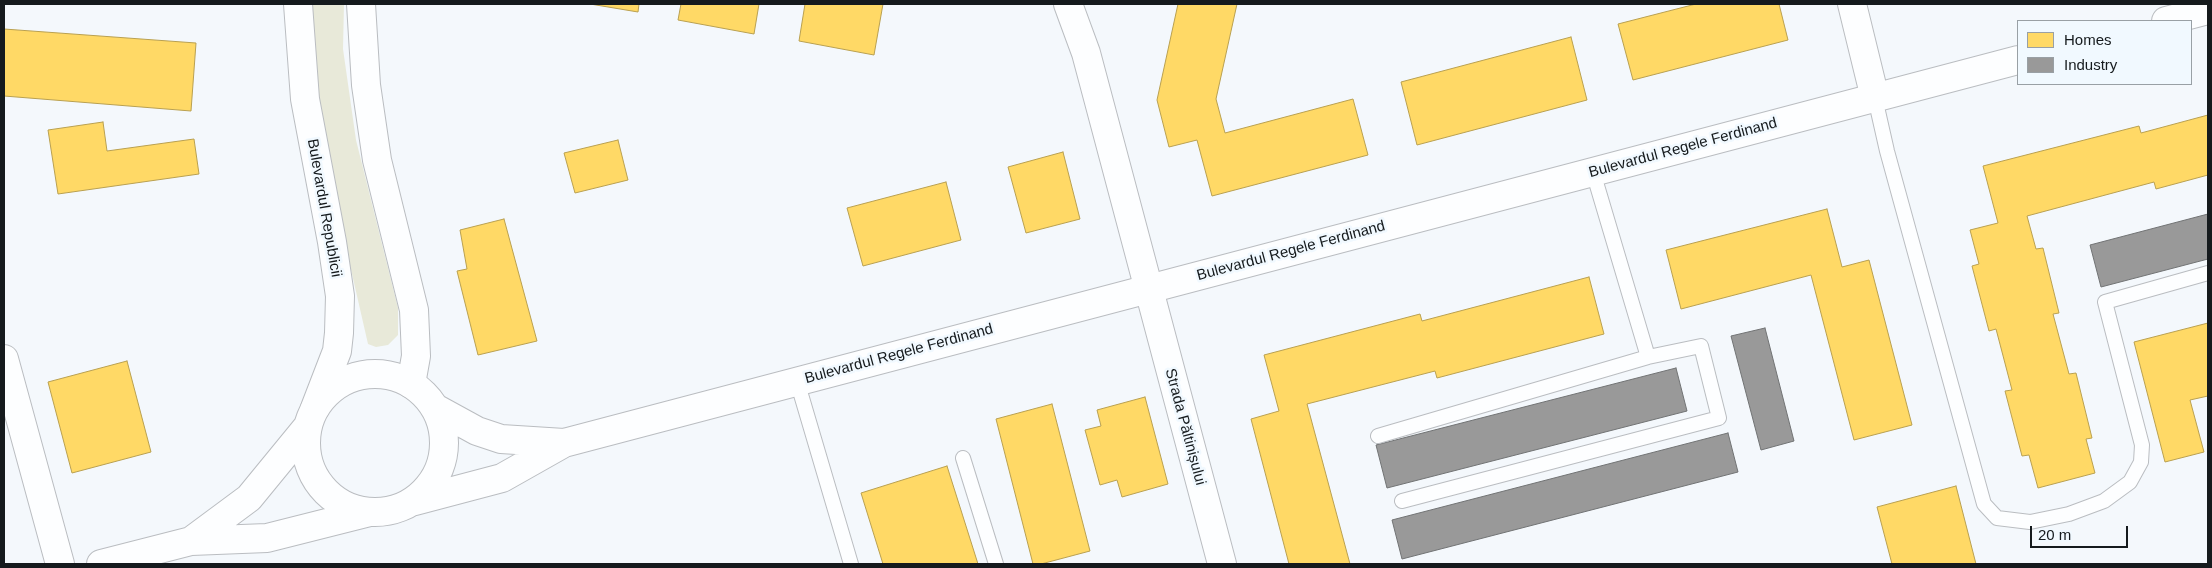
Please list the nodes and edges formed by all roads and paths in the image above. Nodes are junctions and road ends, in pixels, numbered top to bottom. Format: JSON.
{"nodes":[{"id":1,"x":298,"y":4,"type":"edge"},
{"id":2,"x":361,"y":4,"type":"edge"},
{"id":3,"x":1068,"y":4,"type":"edge"},
{"id":4,"x":1852,"y":4,"type":"edge"},
{"id":5,"x":2208,"y":10,"type":"edge"},
{"id":6,"x":2170,"y":20,"type":"edge"},
{"id":7,"x":2017,"y":60,"type":"edge"},
{"id":8,"x":1875,"y":98,"type":"junction"},
{"id":9,"x":1593,"y":172,"type":"junction"},
{"id":10,"x":2208,"y":273,"type":"edge"},
{"id":11,"x":1149,"y":289,"type":"junction"},
{"id":12,"x":1648,"y":357,"type":"junction"},
{"id":13,"x":4,"y":359,"type":"edge"},
{"id":14,"x":797,"y":381,"type":"junction"},
{"id":15,"x":410,"y":384,"type":"junction"},
{"id":16,"x":435,"y":408,"type":"junction"},
{"id":17,"x":312,"y":417,"type":"junction"},
{"id":18,"x":1378,"y":436,"type":"dead end"},
{"id":19,"x":564,"y":443,"type":"junction"},
{"id":20,"x":963,"y":458,"type":"dead end"},
{"id":21,"x":414,"y":501,"type":"junction"},
{"id":22,"x":1402,"y":501,"type":"dead end"},
{"id":23,"x":370,"y":512,"type":"junction"},
{"id":24,"x":191,"y":541,"type":"junction"},
{"id":25,"x":60,"y":564,"type":"edge"},
{"id":26,"x":101,"y":564,"type":"edge"},
{"id":27,"x":851,"y":564,"type":"edge"},
{"id":28,"x":996,"y":564,"type":"edge"},
{"id":29,"x":1222,"y":564,"type":"edge"}],
"edges":[{"from":1,"to":17,"type":"main road","name":"Bulevardul Republicii"},
{"from":2,"to":15,"type":"main road"},
{"from":3,"to":11,"type":"main road","name":"Strada Păltinișului"},
{"from":4,"to":8,"type":"main road"},
{"from":5,"to":6,"type":"main road"},
{"from":7,"to":8,"type":"main road","name":"Bulevardul Regele Ferdinand"},
{"from":8,"to":9,"type":"main road","name":"Bulevardul Regele Ferdinand"},
{"from":8,"to":10,"type":"lane"},
{"from":9,"to":11,"type":"main road","name":"Bulevardul Regele Ferdinand"},
{"from":9,"to":12,"type":"lane"},
{"from":11,"to":14,"type":"main road","name":"Bulevardul Regele Ferdinand"},
{"from":11,"to":29,"type":"main road","name":"Strada Păltinișului"},
{"from":12,"to":18,"type":"lane"},
{"from":12,"to":22,"type":"lane"},
{"from":13,"to":25,"type":"main road"},
{"from":14,"to":19,"type":"main road","name":"Bulevardul Regele Ferdinand"},
{"from":14,"to":27,"type":"lane"},
{"from":15,"to":16,"type":"main road"},
{"from":15,"to":17,"type":"main road"},
{"from":16,"to":19,"type":"main road","name":"Bulevardul Regele Ferdinand"},
{"from":16,"to":21,"type":"main road"},
{"from":17,"to":23,"type":"main road"},
{"from":17,"to":24,"type":"main road"},
{"from":19,"to":21,"type":"main road","name":"Bulevardul Regele Ferdinand"},
{"from":20,"to":28,"type":"lane"},
{"from":21,"to":23,"type":"main road"},
{"from":23,"to":24,"type":"main road"},
{"from":24,"to":26,"type":"main road"}]}
